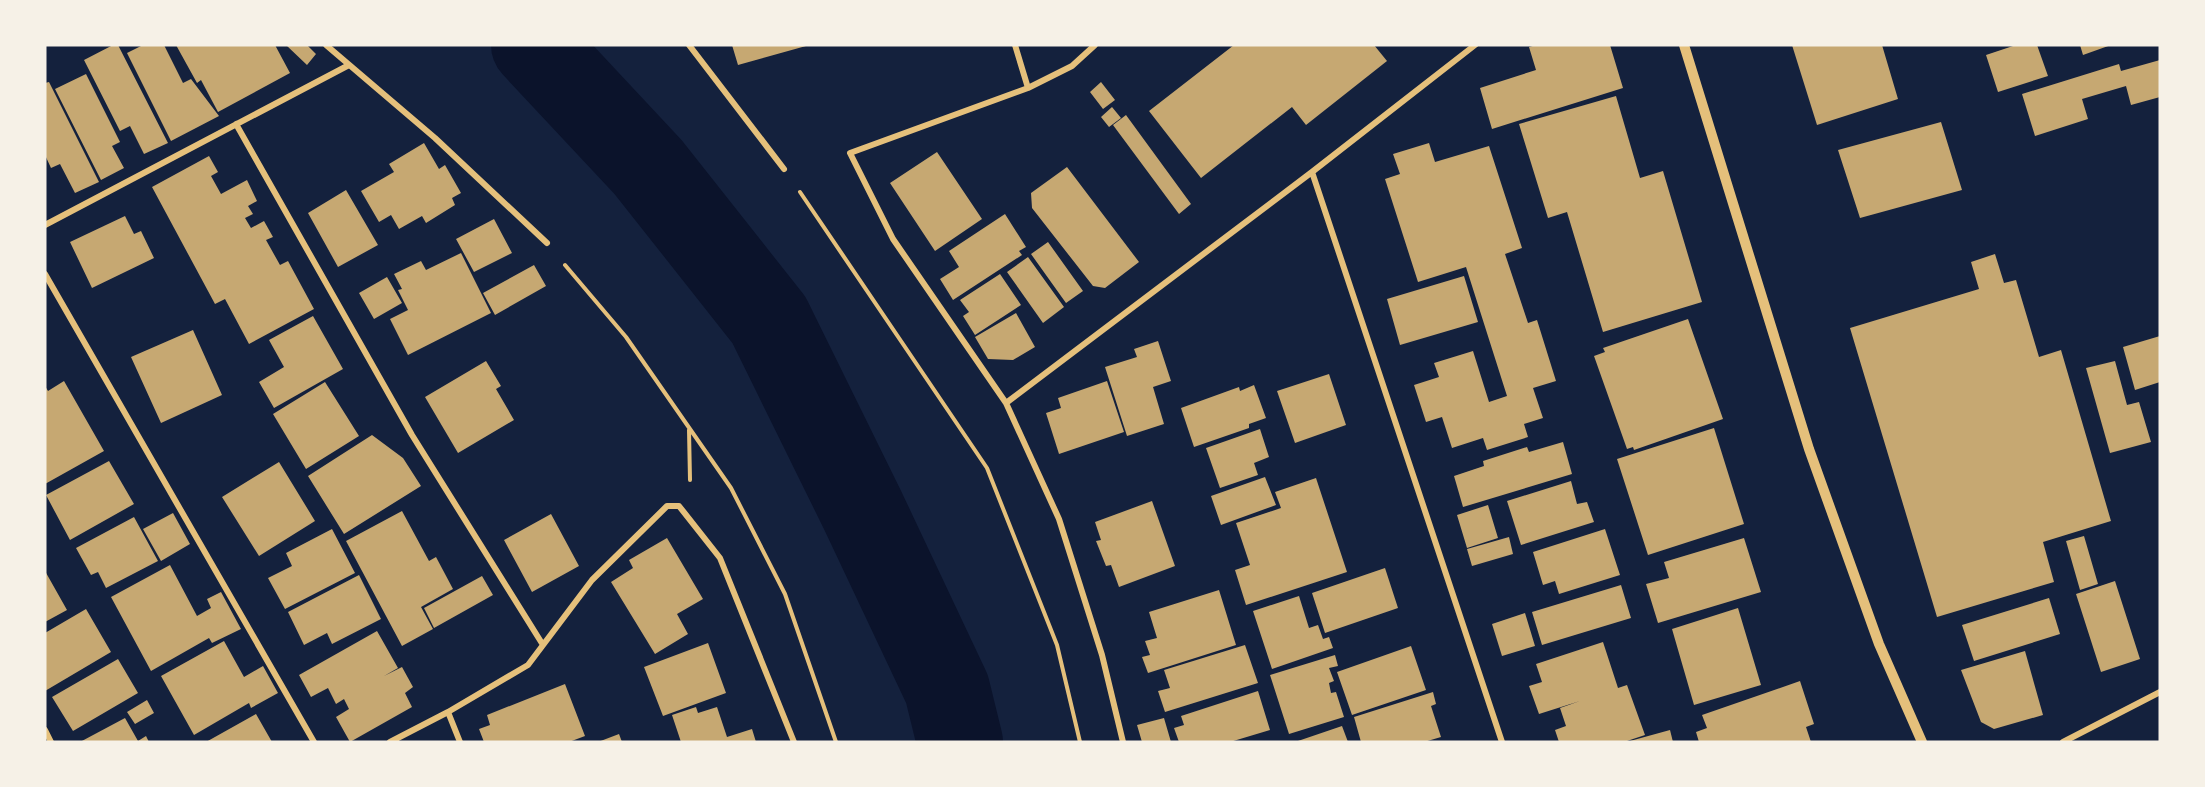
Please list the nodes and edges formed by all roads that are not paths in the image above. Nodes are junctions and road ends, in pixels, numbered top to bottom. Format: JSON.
{"nodes":[{"id":1,"x":326,"y":45,"type":"edge"},
{"id":2,"x":690,"y":45,"type":"edge"},
{"id":3,"x":1015,"y":45,"type":"edge"},
{"id":4,"x":1095,"y":45,"type":"edge"},
{"id":5,"x":1475,"y":45,"type":"edge"},
{"id":6,"x":1684,"y":45,"type":"edge"},
{"id":7,"x":349,"y":65,"type":"junction"},
{"id":8,"x":1028,"y":88,"type":"junction"},
{"id":9,"x":236,"y":124,"type":"junction"},
{"id":10,"x":784,"y":169,"type":"road end"},
{"id":11,"x":1312,"y":172,"type":"junction"},
{"id":12,"x":45,"y":225,"type":"edge"},
{"id":13,"x":547,"y":243,"type":"road end"},
{"id":14,"x":45,"y":274,"type":"edge"},
{"id":15,"x":1006,"y":403,"type":"junction"},
{"id":16,"x":543,"y":645,"type":"junction"},
{"id":17,"x":2160,"y":692,"type":"edge"},
{"id":18,"x":448,"y":712,"type":"junction"},
{"id":19,"x":45,"y":730,"type":"edge"},
{"id":20,"x":51,"y":742,"type":"edge"},
{"id":21,"x":314,"y":742,"type":"edge"},
{"id":22,"x":390,"y":742,"type":"edge"},
{"id":23,"x":460,"y":742,"type":"edge"},
{"id":24,"x":794,"y":742,"type":"edge"},
{"id":25,"x":1123,"y":742,"type":"edge"},
{"id":26,"x":1502,"y":742,"type":"edge"},
{"id":27,"x":1922,"y":742,"type":"edge"},
{"id":28,"x":2063,"y":742,"type":"edge"}],
"edges":[{"from":1,"to":7,"type":"street"},
{"from":2,"to":10,"type":"street"},
{"from":3,"to":8,"type":"street"},
{"from":4,"to":8,"type":"street"},
{"from":5,"to":11,"type":"street"},
{"from":6,"to":27,"type":"street"},
{"from":7,"to":9,"type":"street"},
{"from":7,"to":13,"type":"street"},
{"from":8,"to":15,"type":"street"},
{"from":9,"to":12,"type":"street"},
{"from":9,"to":16,"type":"street"},
{"from":11,"to":15,"type":"street"},
{"from":11,"to":26,"type":"street"},
{"from":14,"to":21,"type":"street"},
{"from":15,"to":25,"type":"street"},
{"from":16,"to":18,"type":"street"},
{"from":16,"to":24,"type":"street"},
{"from":17,"to":28,"type":"street"},
{"from":18,"to":22,"type":"street"},
{"from":18,"to":23,"type":"street"},
{"from":19,"to":20,"type":"street"}]}
